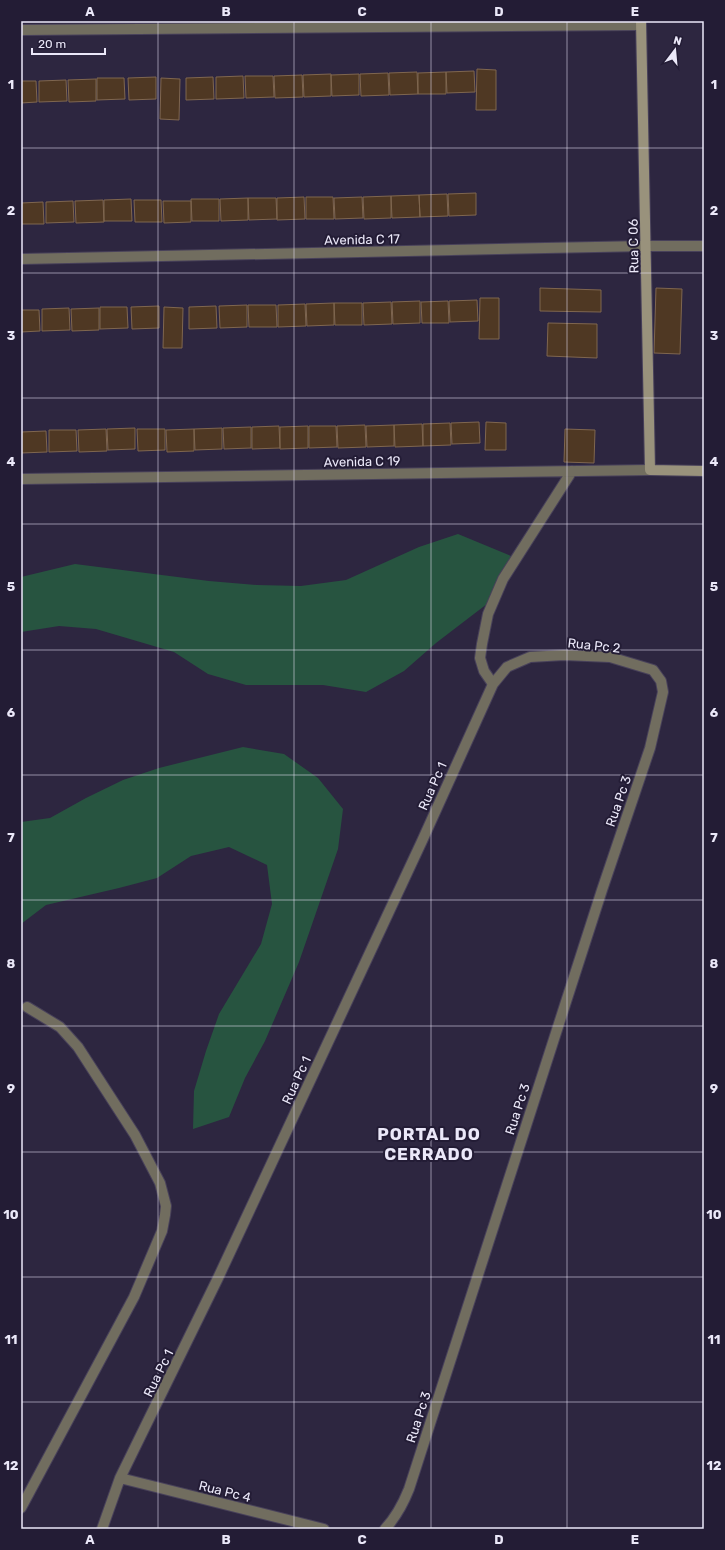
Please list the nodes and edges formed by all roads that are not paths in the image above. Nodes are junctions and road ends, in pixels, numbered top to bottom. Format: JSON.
{"nodes":[{"id":1,"x":641,"y":23,"type":"edge"},
{"id":2,"x":21,"y":30,"type":"edge"},
{"id":3,"x":646,"y":246,"type":"junction"},
{"id":4,"x":704,"y":246,"type":"edge"},
{"id":5,"x":21,"y":259,"type":"edge"},
{"id":6,"x":650,"y":470,"type":"junction"},
{"id":7,"x":572,"y":471,"type":"junction"},
{"id":8,"x":704,"y":471,"type":"edge"},
{"id":9,"x":21,"y":479,"type":"edge"},
{"id":10,"x":530,"y":657,"type":"joint"},
{"id":11,"x":493,"y":684,"type":"junction"},
{"id":12,"x":663,"y":692,"type":"joint"},
{"id":13,"x":27,"y":1007,"type":"dead end"},
{"id":14,"x":120,"y":1478,"type":"junction"},
{"id":15,"x":21,"y":1508,"type":"edge"},
{"id":16,"x":102,"y":1529,"type":"edge"},
{"id":17,"x":324,"y":1529,"type":"edge"},
{"id":18,"x":385,"y":1529,"type":"edge"}],
"edges":[{"from":1,"to":2,"type":"street"},
{"from":1,"to":3,"type":"street","name":"Rua C 06"},
{"from":3,"to":4,"type":"street","name":"Avenida C 17"},
{"from":3,"to":5,"type":"street","name":"Avenida C 17"},
{"from":3,"to":6,"type":"street","name":"Rua C 06"},
{"from":6,"to":7,"type":"street","name":"Avenida C 19"},
{"from":6,"to":8,"type":"street","name":"Avenida C 19"},
{"from":7,"to":9,"type":"street","name":"Avenida C 19"},
{"from":7,"to":11,"type":"street"},
{"from":10,"to":11,"type":"street","name":"Rua Pc 1"},
{"from":10,"to":12,"type":"street","name":"Rua Pc 2"},
{"from":11,"to":14,"type":"street","name":"Rua Pc 1"},
{"from":12,"to":18,"type":"street","name":"Rua Pc 3"},
{"from":13,"to":15,"type":"street"},
{"from":14,"to":16,"type":"street","name":"Rua Pc 1"},
{"from":14,"to":17,"type":"street","name":"Rua Pc 4"}]}
